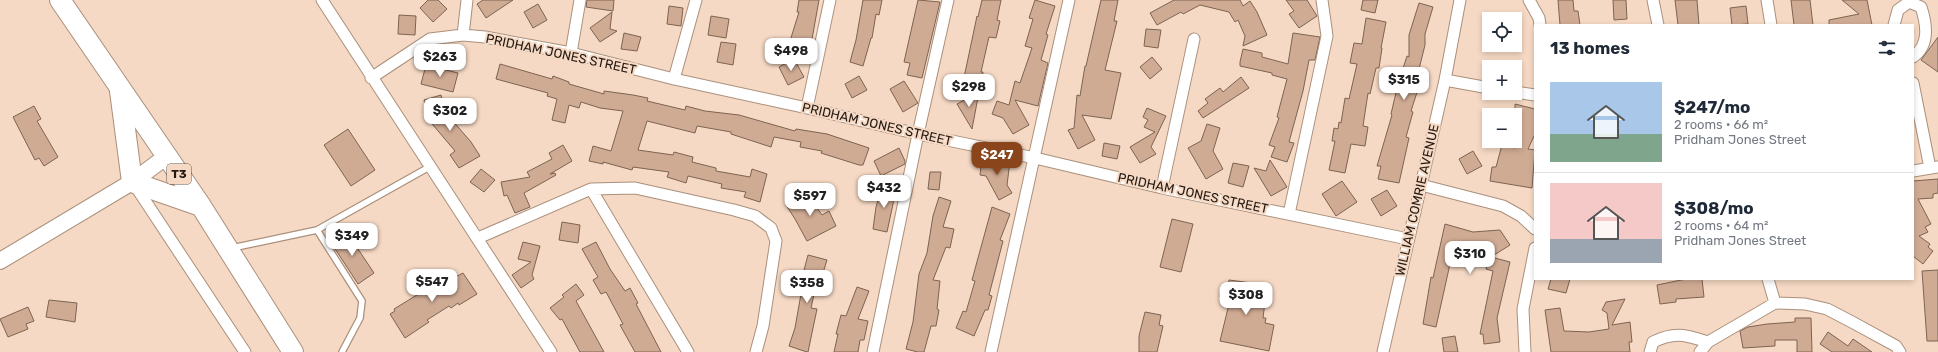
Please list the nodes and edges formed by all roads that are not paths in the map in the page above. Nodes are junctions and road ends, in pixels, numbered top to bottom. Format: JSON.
{"nodes":[{"id":1,"x":60,"y":0,"type":"edge"},
{"id":2,"x":322,"y":0,"type":"edge"},
{"id":3,"x":467,"y":0,"type":"edge"},
{"id":4,"x":580,"y":0,"type":"edge"},
{"id":5,"x":696,"y":0,"type":"edge"},
{"id":6,"x":830,"y":0,"type":"edge"},
{"id":7,"x":948,"y":0,"type":"edge"},
{"id":8,"x":1069,"y":0,"type":"edge"},
{"id":9,"x":1322,"y":0,"type":"edge"},
{"id":10,"x":1460,"y":0,"type":"edge"},
{"id":11,"x":1530,"y":0,"type":"edge"},
{"id":12,"x":1653,"y":0,"type":"edge"},
{"id":13,"x":1768,"y":0,"type":"edge"},
{"id":14,"x":1540,"y":24,"type":"edge"},
{"id":15,"x":1658,"y":24,"type":"edge"},
{"id":16,"x":1771,"y":24,"type":"edge"},
{"id":17,"x":1894,"y":24,"type":"edge"},
{"id":18,"x":463,"y":35,"type":"junction"},
{"id":19,"x":1194,"y":39,"type":"dead end"},
{"id":20,"x":571,"y":53,"type":"junction"},
{"id":21,"x":1914,"y":56,"type":"edge"},
{"id":22,"x":371,"y":78,"type":"junction"},
{"id":23,"x":674,"y":79,"type":"junction"},
{"id":24,"x":1445,"y":80,"type":"junction"},
{"id":25,"x":119,"y":85,"type":"junction"},
{"id":26,"x":1482,"y":87,"type":"edge"},
{"id":27,"x":1914,"y":88,"type":"edge"},
{"id":28,"x":1522,"y":93,"type":"edge"},
{"id":29,"x":1534,"y":95,"type":"edge"},
{"id":30,"x":807,"y":108,"type":"junction"},
{"id":31,"x":918,"y":134,"type":"junction"},
{"id":32,"x":167,"y":156,"type":"junction"},
{"id":33,"x":1035,"y":158,"type":"junction"},
{"id":34,"x":431,"y":166,"type":"junction"},
{"id":35,"x":1934,"y":167,"type":"edge"},
{"id":36,"x":1914,"y":171,"type":"edge"},
{"id":37,"x":132,"y":182,"type":"junction"},
{"id":38,"x":1421,"y":185,"type":"junction"},
{"id":39,"x":1162,"y":188,"type":"junction"},
{"id":40,"x":591,"y":189,"type":"junction"},
{"id":41,"x":201,"y":206,"type":"junction"},
{"id":42,"x":1289,"y":214,"type":"junction"},
{"id":43,"x":1534,"y":228,"type":"edge"},
{"id":44,"x":317,"y":230,"type":"junction"},
{"id":45,"x":478,"y":238,"type":"junction"},
{"id":46,"x":1408,"y":239,"type":"junction"},
{"id":47,"x":228,"y":249,"type":"junction"},
{"id":48,"x":1534,"y":253,"type":"edge"},
{"id":49,"x":0,"y":261,"type":"edge"},
{"id":50,"x":1768,"y":280,"type":"edge"},
{"id":51,"x":1775,"y":303,"type":"junction"},
{"id":52,"x":1708,"y":342,"type":"junction"},
{"id":53,"x":245,"y":352,"type":"edge"},
{"id":54,"x":293,"y":352,"type":"edge"},
{"id":55,"x":342,"y":352,"type":"edge"},
{"id":56,"x":551,"y":352,"type":"edge"},
{"id":57,"x":688,"y":352,"type":"edge"},
{"id":58,"x":756,"y":352,"type":"edge"},
{"id":59,"x":872,"y":352,"type":"edge"},
{"id":60,"x":991,"y":352,"type":"edge"},
{"id":61,"x":1383,"y":352,"type":"edge"},
{"id":62,"x":1525,"y":352,"type":"edge"},
{"id":63,"x":1650,"y":352,"type":"edge"},
{"id":64,"x":1700,"y":352,"type":"edge"},
{"id":65,"x":1900,"y":352,"type":"edge"}],
"edges":[{"from":1,"to":25,"type":"highway","number":"T3"},
{"from":2,"to":22,"type":"street"},
{"from":3,"to":18,"type":"street"},
{"from":4,"to":20,"type":"street"},
{"from":5,"to":23,"type":"street"},
{"from":6,"to":30,"type":"street"},
{"from":7,"to":31,"type":"street"},
{"from":8,"to":33,"type":"street"},
{"from":9,"to":42,"type":"street"},
{"from":10,"to":24,"type":"street","name":"WILLIAM COMRIE AVENUE"},
{"from":11,"to":14,"type":"street"},
{"from":12,"to":15,"type":"street"},
{"from":13,"to":16,"type":"street"},
{"from":17,"to":21,"type":"street"},
{"from":18,"to":20,"type":"street","name":"PRIDHAM JONES STREET"},
{"from":18,"to":22,"type":"street","name":"PRIDHAM JONES STREET"},
{"from":19,"to":39,"type":"street"},
{"from":20,"to":23,"type":"street","name":"PRIDHAM JONES STREET"},
{"from":22,"to":34,"type":"street"},
{"from":23,"to":30,"type":"street","name":"PRIDHAM JONES STREET"},
{"from":24,"to":26,"type":"street"},
{"from":24,"to":38,"type":"street","name":"WILLIAM COMRIE AVENUE"},
{"from":25,"to":32,"type":"highway","number":"T3"},
{"from":25,"to":37,"type":"highway"},
{"from":27,"to":35,"type":"street"},
{"from":28,"to":29,"type":"street"},
{"from":30,"to":31,"type":"street","name":"PRIDHAM JONES STREET"},
{"from":31,"to":33,"type":"street","name":"PRIDHAM JONES STREET"},
{"from":31,"to":59,"type":"street"},
{"from":32,"to":37,"type":"street"},
{"from":32,"to":41,"type":"highway","number":"T3"},
{"from":33,"to":39,"type":"street","name":"PRIDHAM JONES STREET"},
{"from":33,"to":60,"type":"street"},
{"from":34,"to":44,"type":"lane"},
{"from":34,"to":45,"type":"street"},
{"from":35,"to":36,"type":"street"},
{"from":37,"to":41,"type":"highway"},
{"from":37,"to":49,"type":"street"},
{"from":37,"to":53,"type":"street"},
{"from":38,"to":43,"type":"street"},
{"from":38,"to":46,"type":"street","name":"WILLIAM COMRIE AVENUE"},
{"from":39,"to":42,"type":"street","name":"PRIDHAM JONES STREET"},
{"from":40,"to":45,"type":"street"},
{"from":40,"to":57,"type":"street"},
{"from":40,"to":58,"type":"street"},
{"from":41,"to":47,"type":"highway","number":"T3"},
{"from":42,"to":46,"type":"street","name":"PRIDHAM JONES STREET"},
{"from":44,"to":47,"type":"lane"},
{"from":44,"to":55,"type":"lane"},
{"from":45,"to":56,"type":"street"},
{"from":46,"to":61,"type":"street","name":"WILLIAM COMRIE AVENUE"},
{"from":47,"to":54,"type":"highway","number":"T3"},
{"from":48,"to":62,"type":"street"},
{"from":50,"to":51,"type":"street"},
{"from":51,"to":52,"type":"street"},
{"from":51,"to":65,"type":"street"},
{"from":52,"to":63,"type":"street"},
{"from":52,"to":64,"type":"street"}]}
